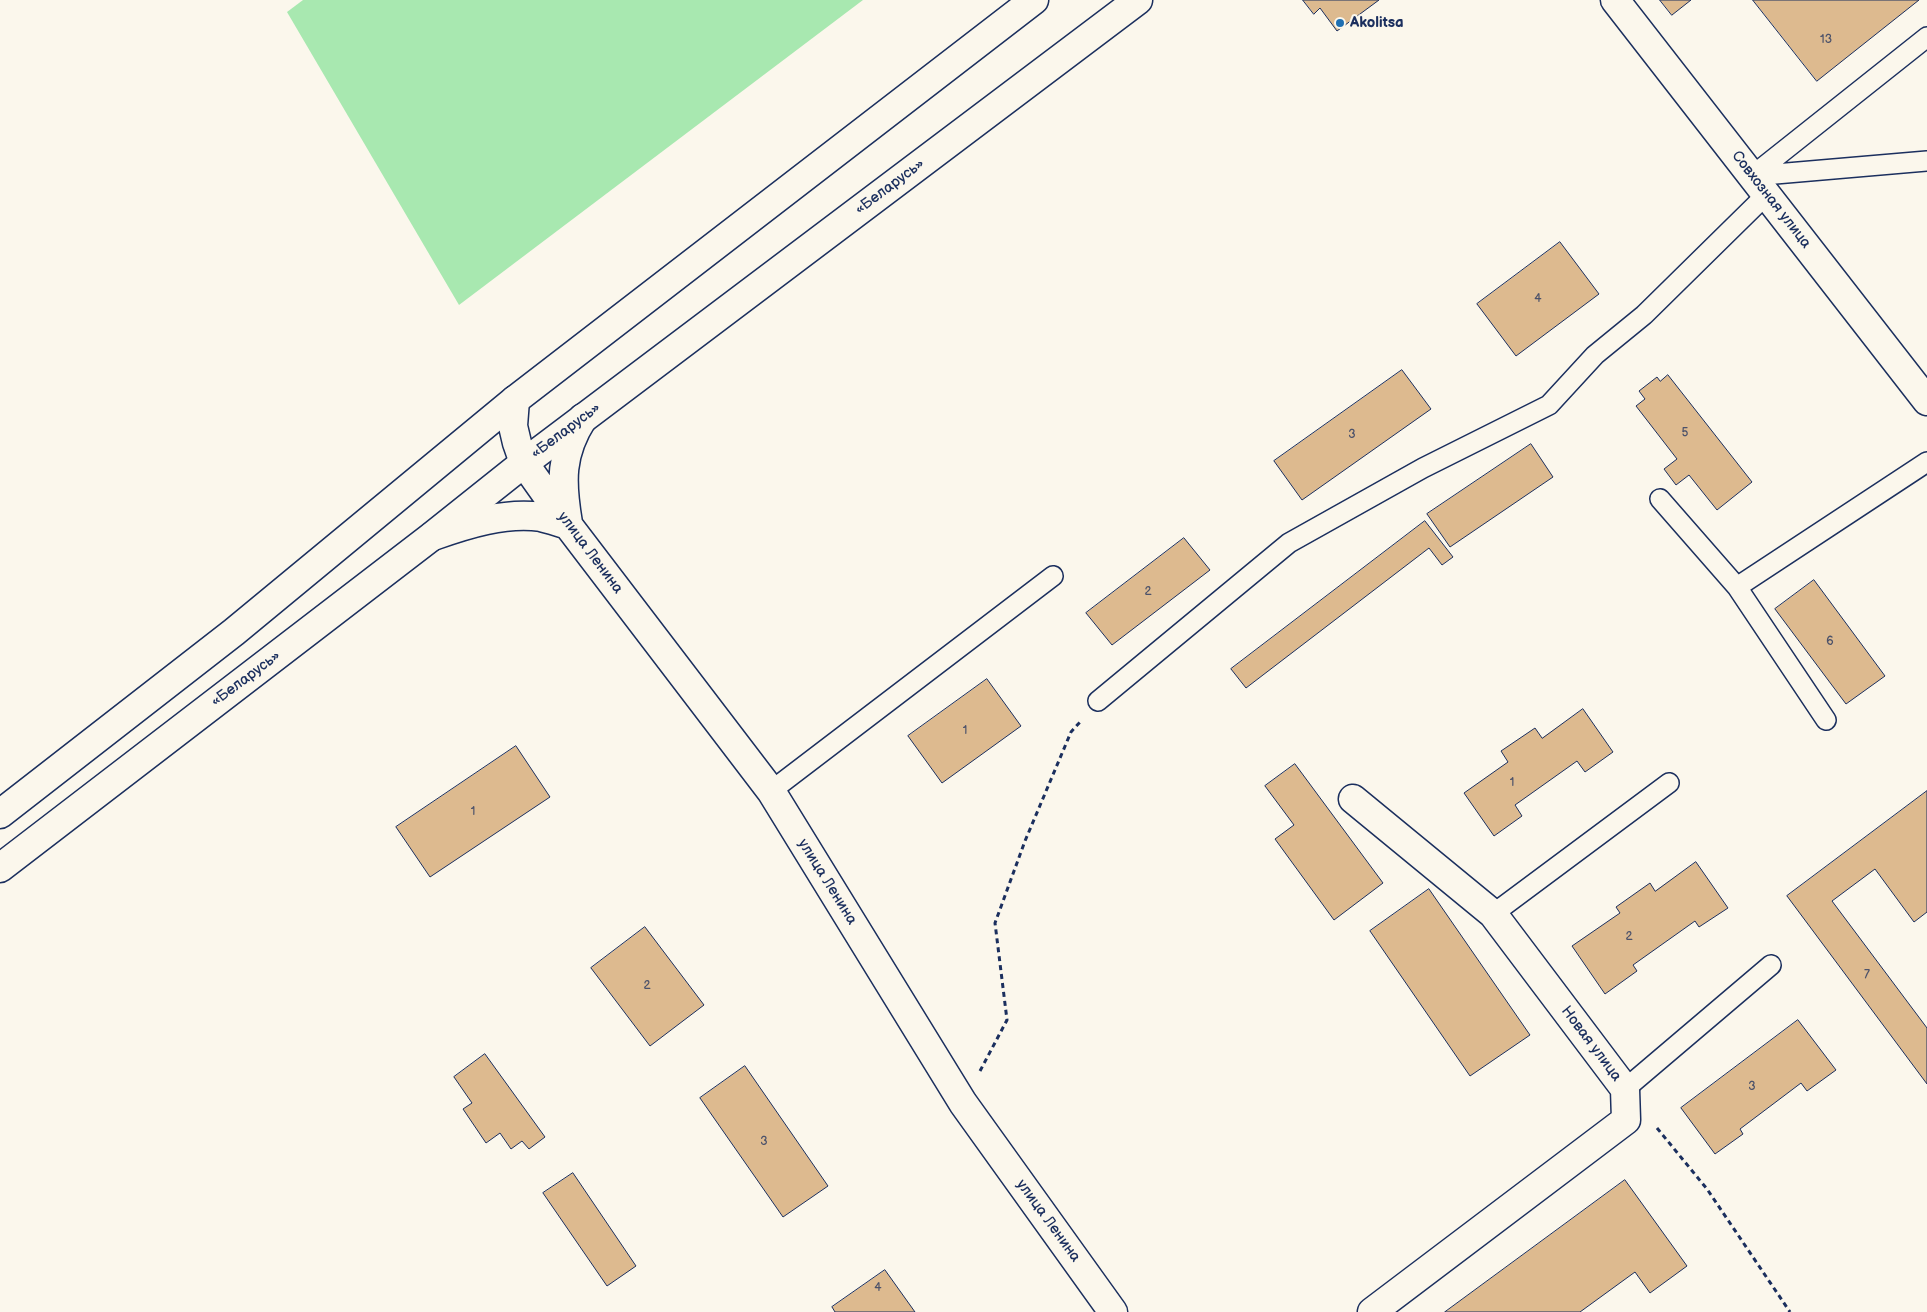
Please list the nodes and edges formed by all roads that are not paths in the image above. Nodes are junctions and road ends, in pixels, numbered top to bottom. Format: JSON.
{"nodes":[{"id":1,"x":1034,"y":0,"type":"edge"},
{"id":2,"x":1138,"y":0,"type":"edge"},
{"id":3,"x":1615,"y":0,"type":"edge"},
{"id":4,"x":1927,"y":37,"type":"edge"},
{"id":5,"x":1927,"y":161,"type":"edge"},
{"id":6,"x":1759,"y":185,"type":"junction"},
{"id":7,"x":515,"y":400,"type":"junction"},
{"id":8,"x":1927,"y":401,"type":"edge"},
{"id":9,"x":583,"y":418,"type":"junction"},
{"id":10,"x":1927,"y":462,"type":"edge"},
{"id":11,"x":524,"y":463,"type":"junction"},
{"id":12,"x":1660,"y":499,"type":"dead end"},
{"id":13,"x":568,"y":525,"type":"junction"},
{"id":14,"x":431,"y":537,"type":"junction"},
{"id":15,"x":1053,"y":576,"type":"dead end"},
{"id":16,"x":1737,"y":588,"type":"junction"},
{"id":17,"x":1098,"y":701,"type":"road end"},
{"id":18,"x":1826,"y":720,"type":"dead end"},
{"id":19,"x":1669,"y":783,"type":"dead end"},
{"id":20,"x":771,"y":792,"type":"junction"},
{"id":21,"x":1353,"y":799,"type":"dead end"},
{"id":22,"x":0,"y":814,"type":"edge"},
{"id":23,"x":0,"y":868,"type":"edge"},
{"id":24,"x":1493,"y":914,"type":"junction"},
{"id":25,"x":1771,"y":965,"type":"dead end"},
{"id":26,"x":1625,"y":1089,"type":"junction"},
{"id":27,"x":1113,"y":1312,"type":"edge"},
{"id":28,"x":1372,"y":1312,"type":"edge"}],
"edges":[{"from":1,"to":7,"type":"main road"},
{"from":2,"to":9,"type":"main road","name":"«Беларусь»"},
{"from":3,"to":6,"type":"main road","name":"Совхозная улица"},
{"from":4,"to":6,"type":"lane"},
{"from":5,"to":6,"type":"lane"},
{"from":6,"to":8,"type":"main road","name":"Совхозная улица"},
{"from":6,"to":17,"type":"lane"},
{"from":7,"to":11,"type":"main road","name":"улица Ленина"},
{"from":7,"to":22,"type":"main road"},
{"from":9,"to":11,"type":"main road","name":"«Беларусь»"},
{"from":9,"to":13,"type":"main road"},
{"from":10,"to":16,"type":"lane"},
{"from":11,"to":13,"type":"main road","name":"улица Ленина"},
{"from":11,"to":14,"type":"main road","name":"«Беларусь»"},
{"from":12,"to":16,"type":"lane"},
{"from":13,"to":14,"type":"main road"},
{"from":13,"to":20,"type":"main road","name":"улица Ленина"},
{"from":14,"to":23,"type":"main road","name":"«Беларусь»"},
{"from":15,"to":20,"type":"lane"},
{"from":16,"to":18,"type":"lane"},
{"from":19,"to":24,"type":"lane"},
{"from":20,"to":27,"type":"main road","name":"улица Ленина"},
{"from":21,"to":24,"type":"main road","name":"Новая улица"},
{"from":24,"to":26,"type":"main road","name":"Новая улица"},
{"from":25,"to":26,"type":"lane"},
{"from":26,"to":28,"type":"main road","name":"Новая улица"}]}
